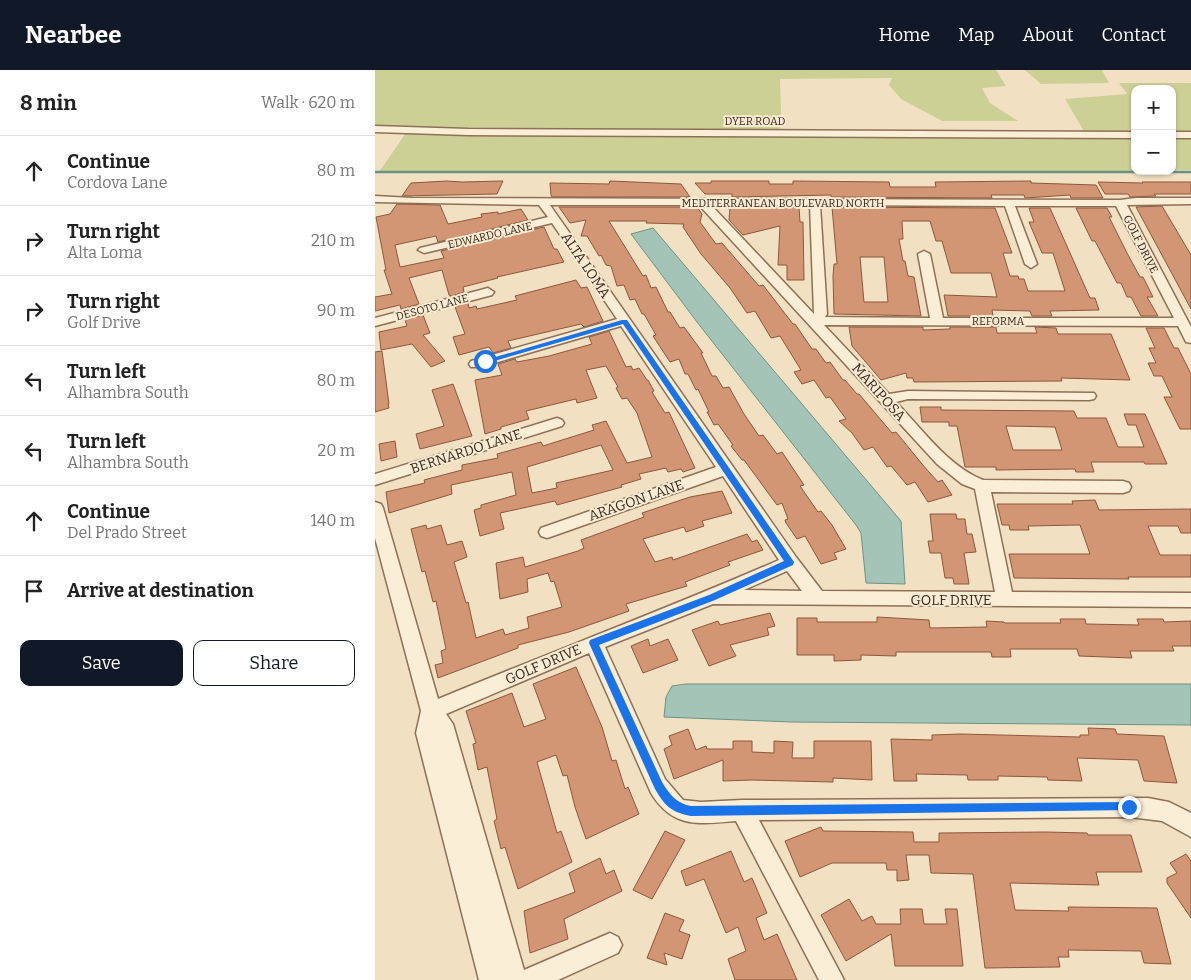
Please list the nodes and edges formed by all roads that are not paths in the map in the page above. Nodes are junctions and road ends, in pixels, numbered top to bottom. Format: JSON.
{"nodes":[{"id":1,"x":375,"y":129,"type":"edge"},
{"id":2,"x":1131,"y":135,"type":"edge"},
{"id":3,"x":1176,"y":135,"type":"edge"},
{"id":4,"x":1191,"y":135,"type":"edge"},
{"id":5,"x":375,"y":199,"type":"edge"},
{"id":6,"x":412,"y":201,"type":"junction"},
{"id":7,"x":1191,"y":201,"type":"edge"},
{"id":8,"x":543,"y":202,"type":"junction"},
{"id":9,"x":1009,"y":202,"type":"junction"},
{"id":10,"x":703,"y":203,"type":"junction"},
{"id":11,"x":815,"y":203,"type":"junction"},
{"id":12,"x":1120,"y":203,"type":"junction"},
{"id":13,"x":375,"y":208,"type":"edge"},
{"id":14,"x":555,"y":219,"type":"junction"},
{"id":15,"x":424,"y":250,"type":"dead end"},
{"id":16,"x":924,"y":254,"type":"dead end"},
{"id":17,"x":1031,"y":264,"type":"dead end"},
{"id":18,"x":489,"y":292,"type":"dead end"},
{"id":19,"x":814,"y":320,"type":"junction"},
{"id":20,"x":624,"y":321,"type":"junction"},
{"id":21,"x":937,"y":321,"type":"junction"},
{"id":22,"x":375,"y":322,"type":"edge"},
{"id":23,"x":1182,"y":322,"type":"junction"},
{"id":24,"x":1191,"y":339,"type":"edge"},
{"id":25,"x":476,"y":364,"type":"dead end"},
{"id":26,"x":1089,"y":396,"type":"dead end"},
{"id":27,"x":885,"y":400,"type":"junction"},
{"id":28,"x":557,"y":423,"type":"dead end"},
{"id":29,"x":726,"y":469,"type":"junction"},
{"id":30,"x":375,"y":480,"type":"edge"},
{"id":31,"x":982,"y":486,"type":"junction"},
{"id":32,"x":1123,"y":487,"type":"dead end"},
{"id":33,"x":375,"y":508,"type":"edge"},
{"id":34,"x":547,"y":532,"type":"dead end"},
{"id":35,"x":790,"y":562,"type":"junction"},
{"id":36,"x":712,"y":597,"type":"junction"},
{"id":37,"x":818,"y":599,"type":"junction"},
{"id":38,"x":1005,"y":600,"type":"junction"},
{"id":39,"x":1191,"y":600,"type":"edge"},
{"id":40,"x":594,"y":643,"type":"junction"},
{"id":41,"x":431,"y":711,"type":"junction"},
{"id":42,"x":742,"y":810,"type":"junction"},
{"id":43,"x":1191,"y":826,"type":"edge"},
{"id":44,"x":610,"y":945,"type":"dead end"},
{"id":45,"x":491,"y":980,"type":"edge"},
{"id":46,"x":515,"y":980,"type":"edge"},
{"id":47,"x":530,"y":980,"type":"edge"},
{"id":48,"x":833,"y":980,"type":"edge"}],
"edges":[{"from":1,"to":2,"type":"street","name":"DYER ROAD"},
{"from":3,"to":4,"type":"street"},
{"from":5,"to":6,"type":"street","name":"MEDITERRANEAN BOULEVARD NORTH"},
{"from":6,"to":8,"type":"street","name":"MEDITERRANEAN BOULEVARD NORTH"},
{"from":6,"to":13,"type":"street"},
{"from":7,"to":12,"type":"street","name":"MEDITERRANEAN BOULEVARD NORTH"},
{"from":8,"to":10,"type":"street","name":"MEDITERRANEAN BOULEVARD NORTH"},
{"from":8,"to":14,"type":"street","name":"ALTA LOMA"},
{"from":9,"to":11,"type":"street","name":"MEDITERRANEAN BOULEVARD NORTH"},
{"from":9,"to":12,"type":"street","name":"MEDITERRANEAN BOULEVARD NORTH"},
{"from":9,"to":17,"type":"street"},
{"from":10,"to":11,"type":"street","name":"MEDITERRANEAN BOULEVARD NORTH"},
{"from":10,"to":19,"type":"street","name":"MARIPOSA"},
{"from":11,"to":19,"type":"street"},
{"from":12,"to":23,"type":"street","name":"GOLF DRIVE"},
{"from":14,"to":15,"type":"street","name":"EDWARDO LANE"},
{"from":14,"to":20,"type":"street","name":"ALTA LOMA"},
{"from":16,"to":21,"type":"street"},
{"from":18,"to":22,"type":"street","name":"DESOTO LANE"},
{"from":19,"to":21,"type":"street","name":"REFORMA"},
{"from":19,"to":27,"type":"street","name":"MARIPOSA"},
{"from":20,"to":25,"type":"street"},
{"from":20,"to":29,"type":"street","name":"ALTA LOMA"},
{"from":21,"to":23,"type":"street","name":"REFORMA"},
{"from":23,"to":24,"type":"street","name":"GOLF DRIVE"},
{"from":26,"to":27,"type":"street"},
{"from":27,"to":31,"type":"street","name":"MARIPOSA"},
{"from":28,"to":30,"type":"street","name":"BERNARDO LANE"},
{"from":29,"to":34,"type":"street","name":"ARAGON LANE"},
{"from":29,"to":35,"type":"street","name":"ALTA LOMA"},
{"from":31,"to":32,"type":"street"},
{"from":31,"to":38,"type":"street"},
{"from":33,"to":41,"type":"street"},
{"from":35,"to":36,"type":"street","name":"GOLF DRIVE"},
{"from":35,"to":37,"type":"street","name":"ALTA LOMA"},
{"from":36,"to":37,"type":"street","name":"GOLF DRIVE"},
{"from":36,"to":40,"type":"street","name":"GOLF DRIVE"},
{"from":37,"to":38,"type":"street","name":"GOLF DRIVE"},
{"from":38,"to":39,"type":"street","name":"GOLF DRIVE"},
{"from":40,"to":41,"type":"street","name":"GOLF DRIVE"},
{"from":40,"to":42,"type":"street"},
{"from":41,"to":45,"type":"street"},
{"from":41,"to":46,"type":"street"},
{"from":42,"to":43,"type":"street"},
{"from":42,"to":48,"type":"street"},
{"from":44,"to":47,"type":"street"}]}
